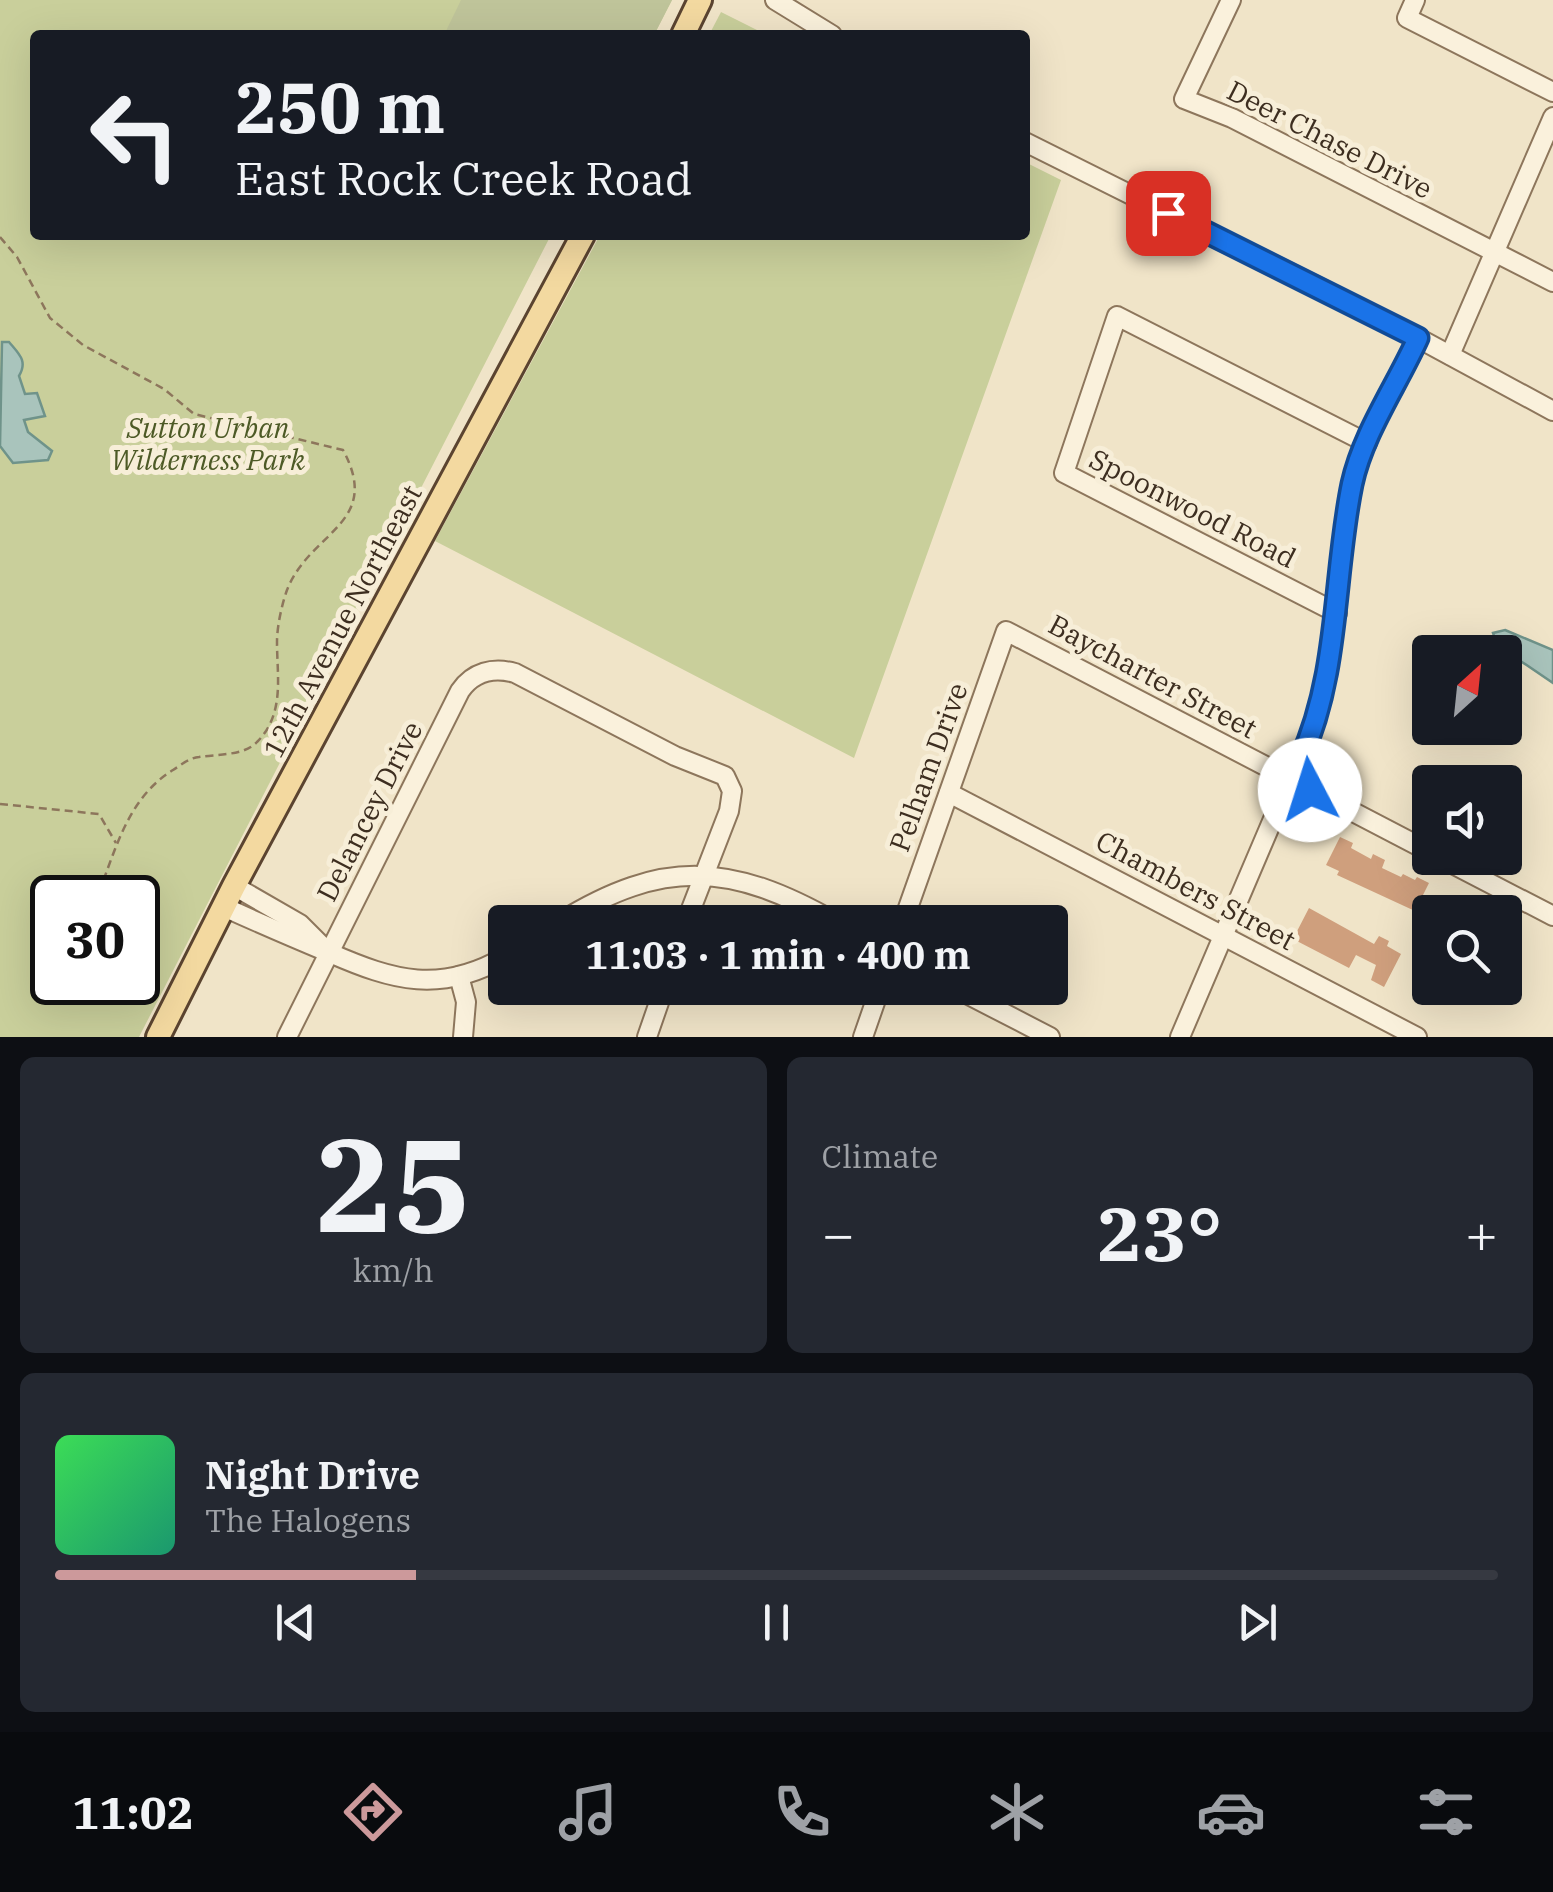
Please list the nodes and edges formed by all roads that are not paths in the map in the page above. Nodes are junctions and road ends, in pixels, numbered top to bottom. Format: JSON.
{"nodes":[{"id":1,"x":700,"y":0,"type":"edge"},
{"id":2,"x":775,"y":0,"type":"edge"},
{"id":3,"x":1231,"y":0,"type":"edge"},
{"id":4,"x":1415,"y":0,"type":"edge"},
{"id":5,"x":685,"y":30,"type":"edge"},
{"id":6,"x":824,"y":30,"type":"edge"},
{"id":7,"x":1553,"y":92,"type":"edge"},
{"id":8,"x":1553,"y":117,"type":"edge"},
{"id":9,"x":1030,"y":144,"type":"edge"},
{"id":10,"x":580,"y":240,"type":"edge"},
{"id":11,"x":1494,"y":252,"type":"junction"},
{"id":12,"x":1553,"y":282,"type":"edge"},
{"id":13,"x":1418,"y":338,"type":"junction"},
{"id":14,"x":1450,"y":355,"type":"junction"},
{"id":15,"x":1553,"y":411,"type":"edge"},
{"id":16,"x":1367,"y":443,"type":"junction"},
{"id":17,"x":1337,"y":613,"type":"junction"},
{"id":18,"x":1006,"y":631,"type":"joint"},
{"id":19,"x":1300,"y":760,"type":"junction"},
{"id":20,"x":1273,"y":770,"type":"junction"},
{"id":21,"x":1310,"y":790,"type":"junction"},
{"id":22,"x":948,"y":792,"type":"junction"},
{"id":23,"x":1282,"y":798,"type":"junction"},
{"id":24,"x":1412,"y":843,"type":"edge"},
{"id":25,"x":1474,"y":875,"type":"edge"},
{"id":26,"x":706,"y":876,"type":"junction"},
{"id":27,"x":229,"y":897,"type":"junction"},
{"id":28,"x":592,"y":905,"type":"edge"},
{"id":29,"x":693,"y":905,"type":"edge"},
{"id":30,"x":803,"y":905,"type":"edge"},
{"id":31,"x":908,"y":905,"type":"edge"},
{"id":32,"x":1553,"y":916,"type":"edge"},
{"id":33,"x":1222,"y":935,"type":"junction"},
{"id":34,"x":329,"y":953,"type":"junction"},
{"id":35,"x":488,"y":964,"type":"edge"},
{"id":36,"x":459,"y":976,"type":"junction"},
{"id":37,"x":658,"y":1005,"type":"edge"},
{"id":38,"x":874,"y":1005,"type":"edge"},
{"id":39,"x":988,"y":1005,"type":"edge"},
{"id":40,"x":158,"y":1037,"type":"edge"},
{"id":41,"x":286,"y":1037,"type":"edge"},
{"id":42,"x":463,"y":1037,"type":"edge"},
{"id":43,"x":647,"y":1037,"type":"edge"},
{"id":44,"x":863,"y":1037,"type":"edge"},
{"id":45,"x":1050,"y":1037,"type":"edge"},
{"id":46,"x":1180,"y":1037,"type":"edge"},
{"id":47,"x":1417,"y":1037,"type":"edge"}],
"edges":[{"from":1,"to":5,"type":"main road"},
{"from":2,"to":6,"type":"street"},
{"from":3,"to":11,"type":"street","name":"Deer Chase Drive"},
{"from":4,"to":7,"type":"street"},
{"from":8,"to":11,"type":"street"},
{"from":9,"to":13,"type":"street"},
{"from":10,"to":27,"type":"main road","name":"12th Avenue Northeast"},
{"from":11,"to":12,"type":"street"},
{"from":11,"to":14,"type":"street"},
{"from":13,"to":14,"type":"street"},
{"from":13,"to":16,"type":"street"},
{"from":14,"to":15,"type":"street"},
{"from":16,"to":17,"type":"street"},
{"from":16,"to":17,"type":"street","name":"Spoonwood Road"},
{"from":17,"to":19,"type":"street"},
{"from":18,"to":20,"type":"street","name":"Baycharter Street"},
{"from":18,"to":22,"type":"street","name":"Pelham Drive"},
{"from":19,"to":20,"type":"street"},
{"from":19,"to":21,"type":"street"},
{"from":20,"to":23,"type":"street"},
{"from":21,"to":23,"type":"street"},
{"from":21,"to":24,"type":"street"},
{"from":22,"to":31,"type":"street","name":"Pelham Drive"},
{"from":22,"to":33,"type":"street","name":"Chambers Street"},
{"from":23,"to":33,"type":"street"},
{"from":25,"to":32,"type":"street"},
{"from":26,"to":28,"type":"street"},
{"from":26,"to":29,"type":"street","name":"Delancey Drive"},
{"from":26,"to":30,"type":"street"},
{"from":26,"to":34,"type":"street","name":"Delancey Drive"},
{"from":27,"to":34,"type":"street"},
{"from":27,"to":40,"type":"main road","name":"12th Avenue Northeast"},
{"from":33,"to":46,"type":"street"},
{"from":33,"to":47,"type":"street","name":"Chambers Street"},
{"from":34,"to":36,"type":"street"},
{"from":34,"to":41,"type":"street","name":"Delancey Drive"},
{"from":35,"to":36,"type":"street"},
{"from":36,"to":42,"type":"street"},
{"from":37,"to":43,"type":"street"},
{"from":38,"to":44,"type":"street"},
{"from":39,"to":45,"type":"street"}]}
